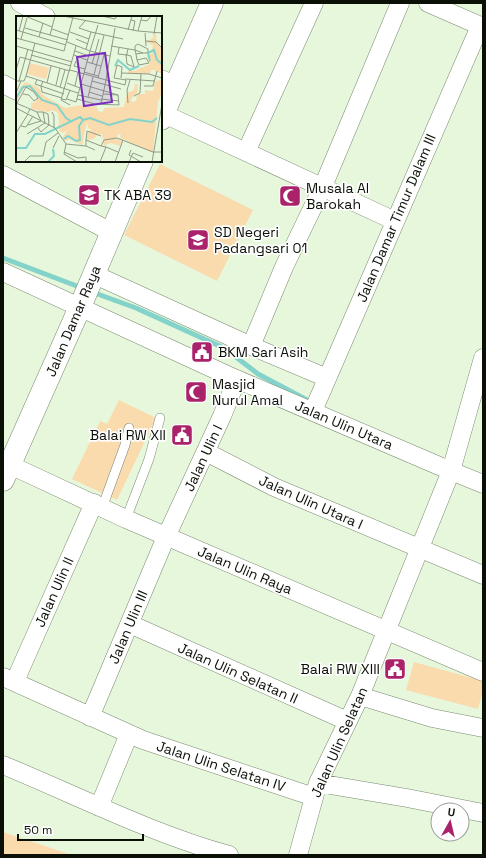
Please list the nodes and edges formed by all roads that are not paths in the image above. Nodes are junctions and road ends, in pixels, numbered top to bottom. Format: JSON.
{"nodes":[{"id":1,"x":20,"y":3,"type":"edge"},
{"id":2,"x":314,"y":3,"type":"edge"},
{"id":3,"x":400,"y":3,"type":"edge"},
{"id":4,"x":428,"y":3,"type":"edge"},
{"id":5,"x":206,"y":5,"type":"edge"},
{"id":6,"x":44,"y":16,"type":"edge"},
{"id":7,"x":482,"y":27,"type":"edge"},
{"id":8,"x":168,"y":83,"type":"edge"},
{"id":9,"x":3,"y":84,"type":"edge"},
{"id":10,"x":16,"y":90,"type":"edge"},
{"id":11,"x":162,"y":116,"type":"edge"},
{"id":12,"x":246,"y":152,"type":"junction"},
{"id":13,"x":142,"y":162,"type":"edge"},
{"id":14,"x":3,"y":176,"type":"edge"},
{"id":15,"x":322,"y":187,"type":"junction"},
{"id":16,"x":394,"y":221,"type":"junction"},
{"id":17,"x":110,"y":232,"type":"junction"},
{"id":18,"x":3,"y":272,"type":"edge"},
{"id":19,"x":87,"y":290,"type":"junction"},
{"id":20,"x":251,"y":346,"type":"junction"},
{"id":21,"x":483,"y":358,"type":"edge"},
{"id":22,"x":327,"y":378,"type":"junction"},
{"id":23,"x":237,"y":379,"type":"junction"},
{"id":24,"x":477,"y":402,"type":"edge"},
{"id":25,"x":315,"y":406,"type":"junction"},
{"id":26,"x":160,"y":418,"type":"dead end"},
{"id":27,"x":128,"y":428,"type":"dead end"},
{"id":28,"x":206,"y":452,"type":"junction"},
{"id":29,"x":452,"y":467,"type":"junction"},
{"id":30,"x":6,"y":472,"type":"edge"},
{"id":31,"x":483,"y":484,"type":"edge"},
{"id":32,"x":98,"y":506,"type":"junction"},
{"id":33,"x":126,"y":519,"type":"junction"},
{"id":34,"x":166,"y":537,"type":"junction"},
{"id":35,"x":419,"y":548,"type":"junction"},
{"id":36,"x":483,"y":575,"type":"edge"},
{"id":37,"x":130,"y":624,"type":"junction"},
{"id":38,"x":386,"y":631,"type":"junction"},
{"id":39,"x":483,"y":672,"type":"edge"},
{"id":40,"x":9,"y":679,"type":"edge"},
{"id":41,"x":360,"y":696,"type":"junction"},
{"id":42,"x":90,"y":717,"type":"junction"},
{"id":43,"x":347,"y":721,"type":"junction"},
{"id":44,"x":483,"y":728,"type":"edge"},
{"id":45,"x":129,"y":734,"type":"junction"},
{"id":46,"x":3,"y":765,"type":"edge"},
{"id":47,"x":316,"y":790,"type":"junction"},
{"id":48,"x":99,"y":807,"type":"junction"},
{"id":49,"x":483,"y":813,"type":"edge"},
{"id":50,"x":229,"y":855,"type":"edge"},
{"id":51,"x":298,"y":855,"type":"edge"}],
"edges":[{"from":1,"to":6,"type":"street"},
{"from":2,"to":12,"type":"street"},
{"from":3,"to":15,"type":"street"},
{"from":4,"to":7,"type":"street"},
{"from":5,"to":8,"type":"street"},
{"from":7,"to":16,"type":"street","name":"Jalan Damar Timur Dalam III"},
{"from":8,"to":11,"type":"street"},
{"from":9,"to":10,"type":"street"},
{"from":11,"to":12,"type":"street"},
{"from":12,"to":15,"type":"street"},
{"from":13,"to":17,"type":"street","name":"Jalan Damar Raya"},
{"from":14,"to":17,"type":"street"},
{"from":15,"to":16,"type":"street"},
{"from":15,"to":20,"type":"street"},
{"from":16,"to":22,"type":"street","name":"Jalan Damar Timur Dalam III"},
{"from":17,"to":19,"type":"street","name":"Jalan Damar Raya"},
{"from":18,"to":19,"type":"street"},
{"from":19,"to":20,"type":"street"},
{"from":19,"to":23,"type":"street","name":"Jalan Ulin Utara"},
{"from":19,"to":30,"type":"street","name":"Jalan Damar Raya"},
{"from":20,"to":22,"type":"street"},
{"from":21,"to":24,"type":"street"},
{"from":22,"to":25,"type":"street","name":"Jalan Damar Timur Dalam III"},
{"from":23,"to":25,"type":"street","name":"Jalan Ulin Utara"},
{"from":23,"to":28,"type":"street","name":"Jalan Ulin I"},
{"from":24,"to":29,"type":"street"},
{"from":25,"to":29,"type":"street","name":"Jalan Ulin Utara"},
{"from":26,"to":33,"type":"lane"},
{"from":27,"to":32,"type":"lane"},
{"from":28,"to":34,"type":"street","name":"Jalan Ulin I"},
{"from":28,"to":35,"type":"street","name":"Jalan Ulin Utara I"},
{"from":29,"to":31,"type":"street","name":"Jalan Ulin Utara"},
{"from":29,"to":35,"type":"street"},
{"from":30,"to":32,"type":"street","name":"Jalan Ulin Raya"},
{"from":32,"to":33,"type":"street","name":"Jalan Ulin Raya"},
{"from":32,"to":40,"type":"street","name":"Jalan Ulin II"},
{"from":33,"to":34,"type":"street","name":"Jalan Ulin Raya"},
{"from":34,"to":37,"type":"street","name":"Jalan Ulin III"},
{"from":34,"to":38,"type":"street","name":"Jalan Ulin Raya"},
{"from":35,"to":36,"type":"street","name":"Jalan Ulin Utara I"},
{"from":35,"to":38,"type":"street"},
{"from":37,"to":42,"type":"street","name":"Jalan Ulin III"},
{"from":37,"to":43,"type":"street","name":"Jalan Ulin Selatan II"},
{"from":38,"to":39,"type":"street","name":"Jalan Ulin Raya"},
{"from":38,"to":41,"type":"street","name":"Jalan Ulin Selatan"},
{"from":40,"to":42,"type":"street","name":"Jalan Ulin Selatan IV"},
{"from":41,"to":43,"type":"street","name":"Jalan Ulin Selatan"},
{"from":41,"to":44,"type":"street"},
{"from":42,"to":45,"type":"street","name":"Jalan Ulin Selatan IV"},
{"from":43,"to":47,"type":"street","name":"Jalan Ulin Selatan"},
{"from":45,"to":47,"type":"street","name":"Jalan Ulin Selatan IV"},
{"from":45,"to":48,"type":"street"},
{"from":46,"to":48,"type":"street"},
{"from":47,"to":49,"type":"street","name":"Jalan Ulin Selatan IV"},
{"from":47,"to":51,"type":"street","name":"Jalan Ulin Selatan"},
{"from":48,"to":50,"type":"street"}]}
